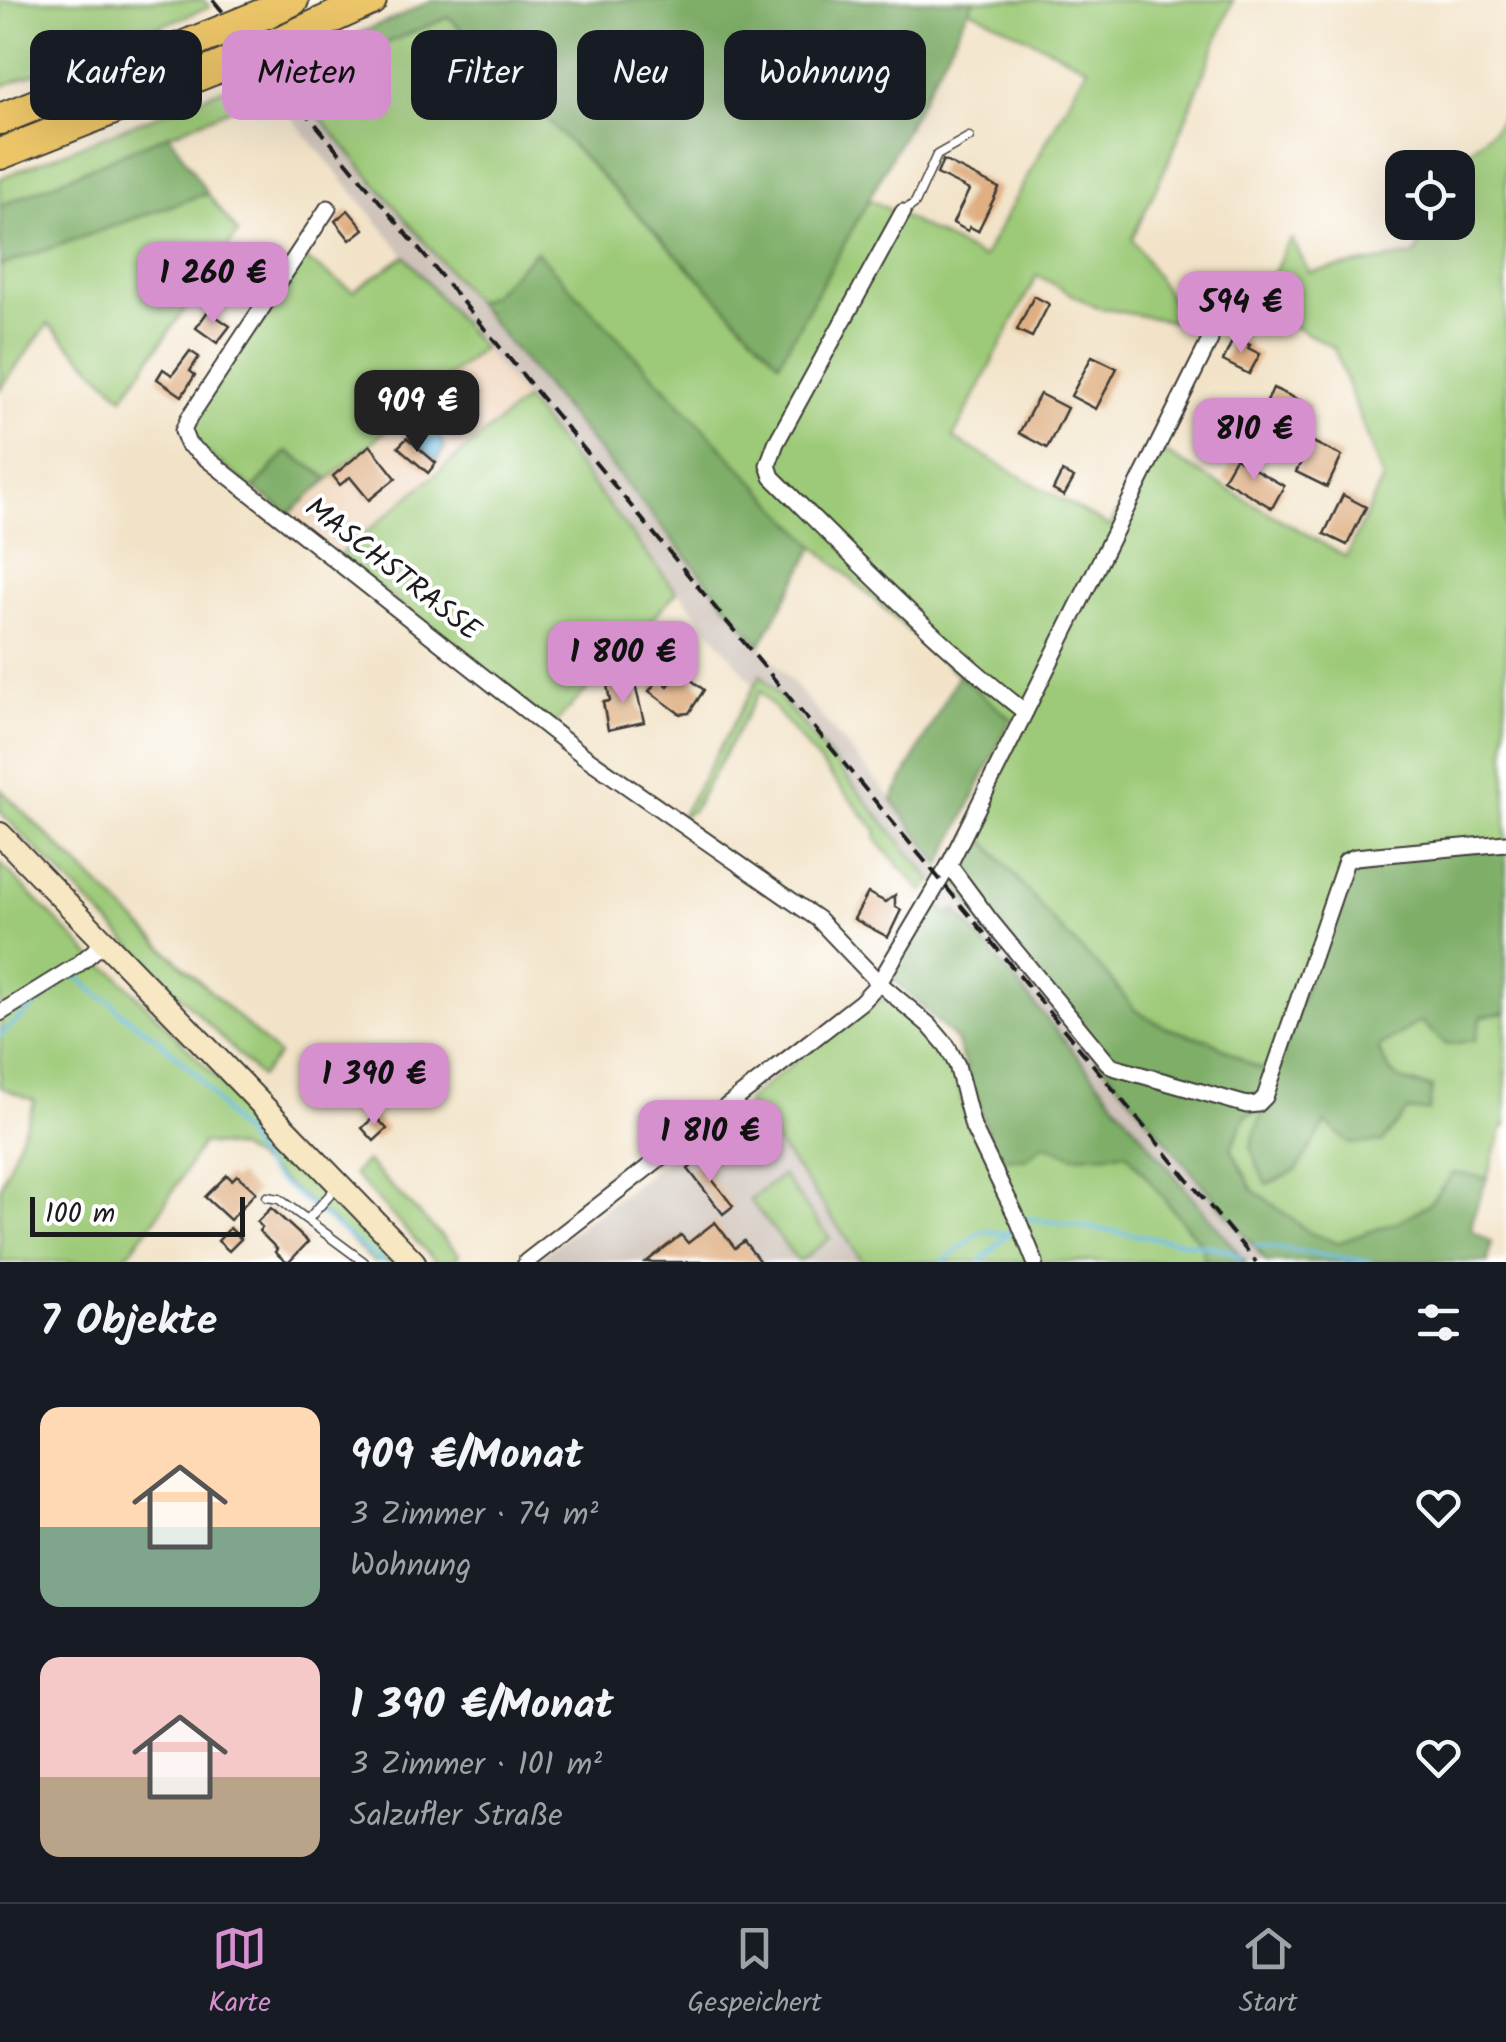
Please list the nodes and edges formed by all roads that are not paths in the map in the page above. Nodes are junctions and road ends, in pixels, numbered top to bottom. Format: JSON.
{"nodes":[{"id":1,"x":371,"y":0,"type":"edge"},
{"id":2,"x":280,"y":6,"type":"edge"},
{"id":3,"x":0,"y":119,"type":"edge"},
{"id":4,"x":969,"y":138,"type":"dead end"},
{"id":5,"x":0,"y":154,"type":"edge"},
{"id":6,"x":328,"y":208,"type":"dead end"},
{"id":7,"x":903,"y":212,"type":"joint"},
{"id":8,"x":1250,"y":289,"type":"dead end"},
{"id":9,"x":1210,"y":340,"type":"joint"},
{"id":10,"x":1025,"y":712,"type":"junction"},
{"id":11,"x":0,"y":834,"type":"edge"},
{"id":12,"x":1506,"y":843,"type":"edge"},
{"id":13,"x":948,"y":865,"type":"junction"},
{"id":14,"x":105,"y":942,"type":"junction"},
{"id":15,"x":879,"y":983,"type":"junction"},
{"id":16,"x":0,"y":1013,"type":"edge"},
{"id":17,"x":340,"y":1184,"type":"junction"},
{"id":18,"x":267,"y":1197,"type":"dead end"},
{"id":19,"x":313,"y":1212,"type":"junction"},
{"id":20,"x":364,"y":1262,"type":"edge"},
{"id":21,"x":414,"y":1262,"type":"edge"},
{"id":22,"x":526,"y":1262,"type":"edge"},
{"id":23,"x":1035,"y":1262,"type":"edge"}],
"edges":[{"from":1,"to":5,"type":"highway","bridge":true},
{"from":2,"to":3,"type":"highway","bridge":true},
{"from":4,"to":7,"type":"lane"},
{"from":6,"to":15,"type":"street","name":"MASCHSTRASSE"},
{"from":7,"to":10,"type":"street"},
{"from":8,"to":9,"type":"lane"},
{"from":9,"to":10,"type":"street"},
{"from":10,"to":13,"type":"street"},
{"from":11,"to":14,"type":"main road"},
{"from":12,"to":13,"type":"street"},
{"from":13,"to":15,"type":"street"},
{"from":14,"to":16,"type":"street"},
{"from":14,"to":17,"type":"main road"},
{"from":15,"to":22,"type":"street"},
{"from":15,"to":23,"type":"street","name":"MASCHSTRASSE"},
{"from":17,"to":19,"type":"lane"},
{"from":17,"to":21,"type":"main road"},
{"from":18,"to":19,"type":"lane"},
{"from":19,"to":20,"type":"lane"}]}
